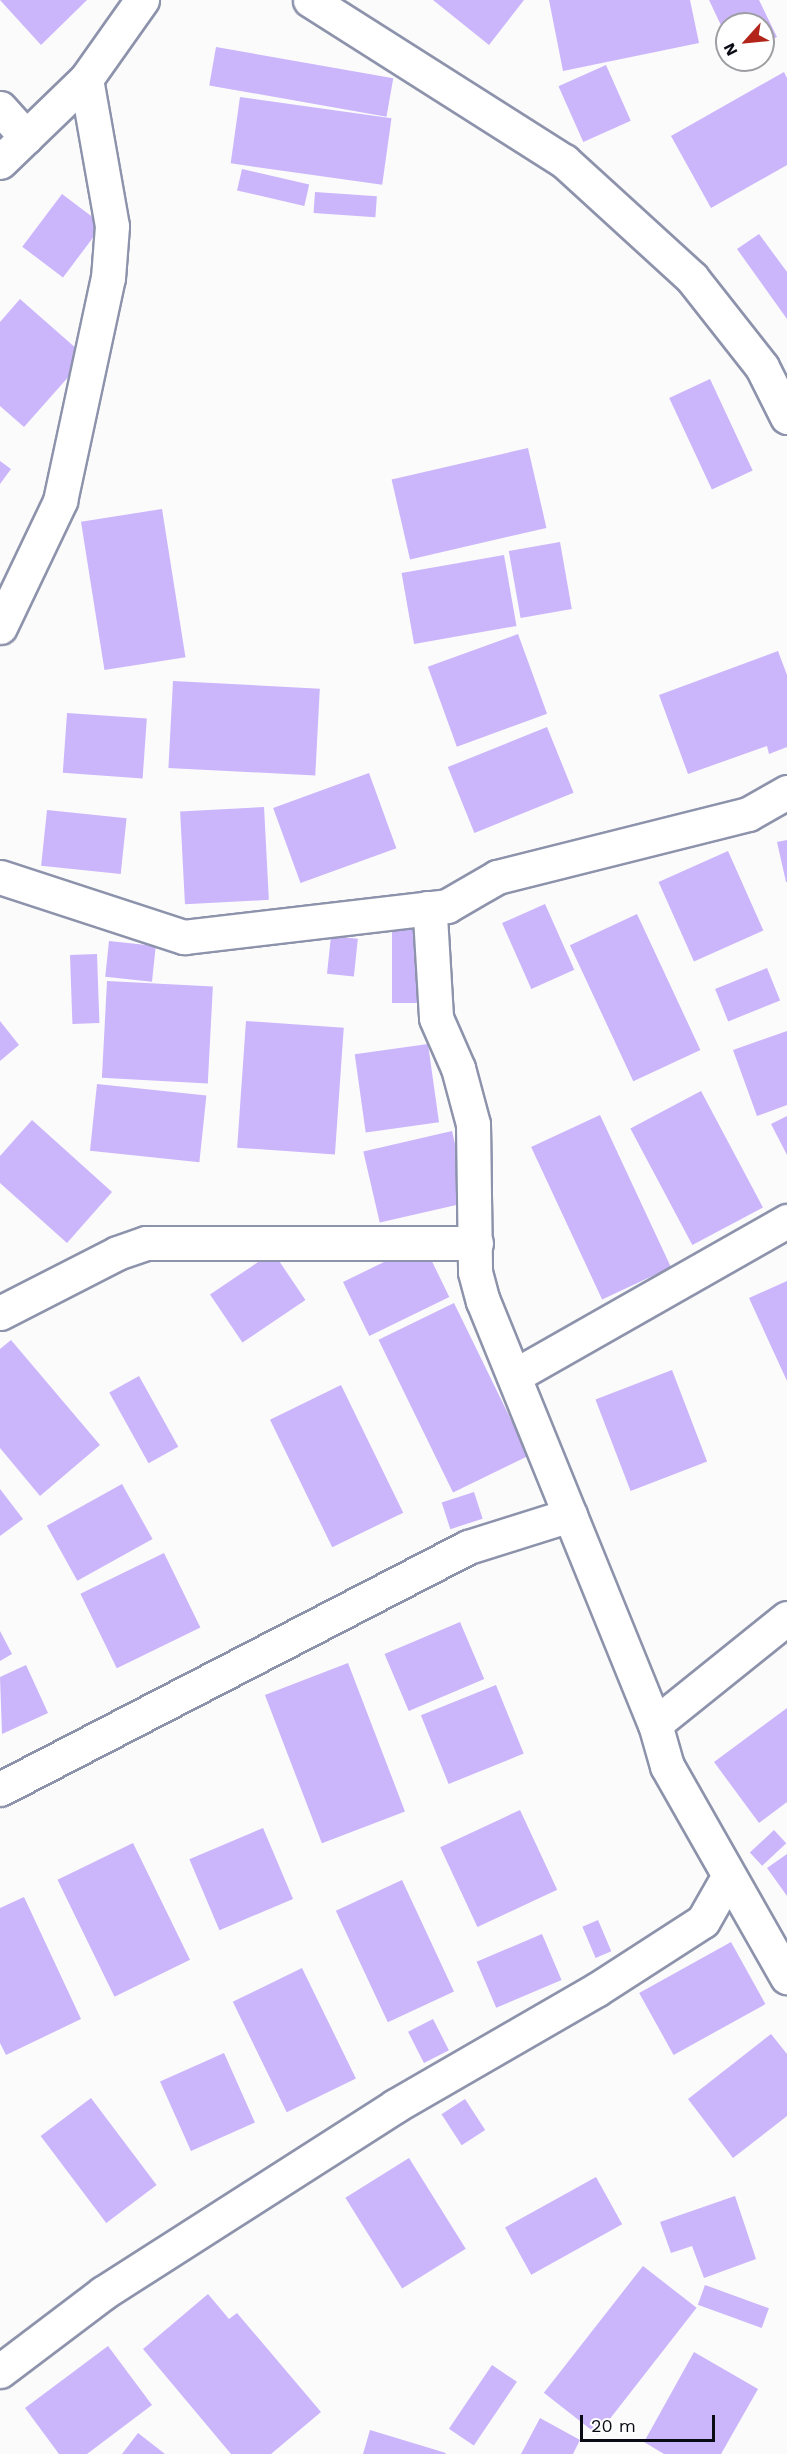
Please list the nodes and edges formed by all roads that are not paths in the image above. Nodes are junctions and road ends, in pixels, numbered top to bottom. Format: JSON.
{"nodes":[{"id":1,"x":142,"y":0,"type":"edge"},
{"id":2,"x":310,"y":0,"type":"edge"},
{"id":3,"x":86,"y":78,"type":"junction"},
{"id":4,"x":0,"y":108,"type":"edge"},
{"id":5,"x":26,"y":137,"type":"junction"},
{"id":6,"x":0,"y":162,"type":"edge"},
{"id":7,"x":787,"y":417,"type":"edge"},
{"id":8,"x":0,"y":627,"type":"edge"},
{"id":9,"x":787,"y":792,"type":"edge"},
{"id":10,"x":0,"y":877,"type":"edge"},
{"id":11,"x":427,"y":908,"type":"junction"},
{"id":12,"x":787,"y":1221,"type":"edge"},
{"id":13,"x":476,"y":1243,"type":"junction"},
{"id":14,"x":0,"y":1312,"type":"edge"},
{"id":15,"x":514,"y":1376,"type":"junction"},
{"id":16,"x":570,"y":1515,"type":"junction"},
{"id":17,"x":787,"y":1618,"type":"edge"},
{"id":18,"x":655,"y":1724,"type":"junction"},
{"id":19,"x":0,"y":1789,"type":"edge"},
{"id":20,"x":728,"y":1877,"type":"junction"},
{"id":21,"x":787,"y":1977,"type":"edge"},
{"id":22,"x":0,"y":2371,"type":"edge"}],
"edges":[{"from":1,"to":3,"type":"street"},
{"from":2,"to":7,"type":"street"},
{"from":3,"to":5,"type":"street"},
{"from":3,"to":8,"type":"street"},
{"from":4,"to":5,"type":"street"},
{"from":5,"to":6,"type":"street"},
{"from":9,"to":11,"type":"street"},
{"from":10,"to":11,"type":"street"},
{"from":11,"to":13,"type":"street"},
{"from":12,"to":15,"type":"street"},
{"from":13,"to":14,"type":"street"},
{"from":13,"to":15,"type":"street"},
{"from":15,"to":16,"type":"street"},
{"from":16,"to":18,"type":"street"},
{"from":16,"to":19,"type":"street"},
{"from":17,"to":18,"type":"street"},
{"from":18,"to":20,"type":"street"},
{"from":20,"to":21,"type":"street"},
{"from":20,"to":22,"type":"street"}]}
